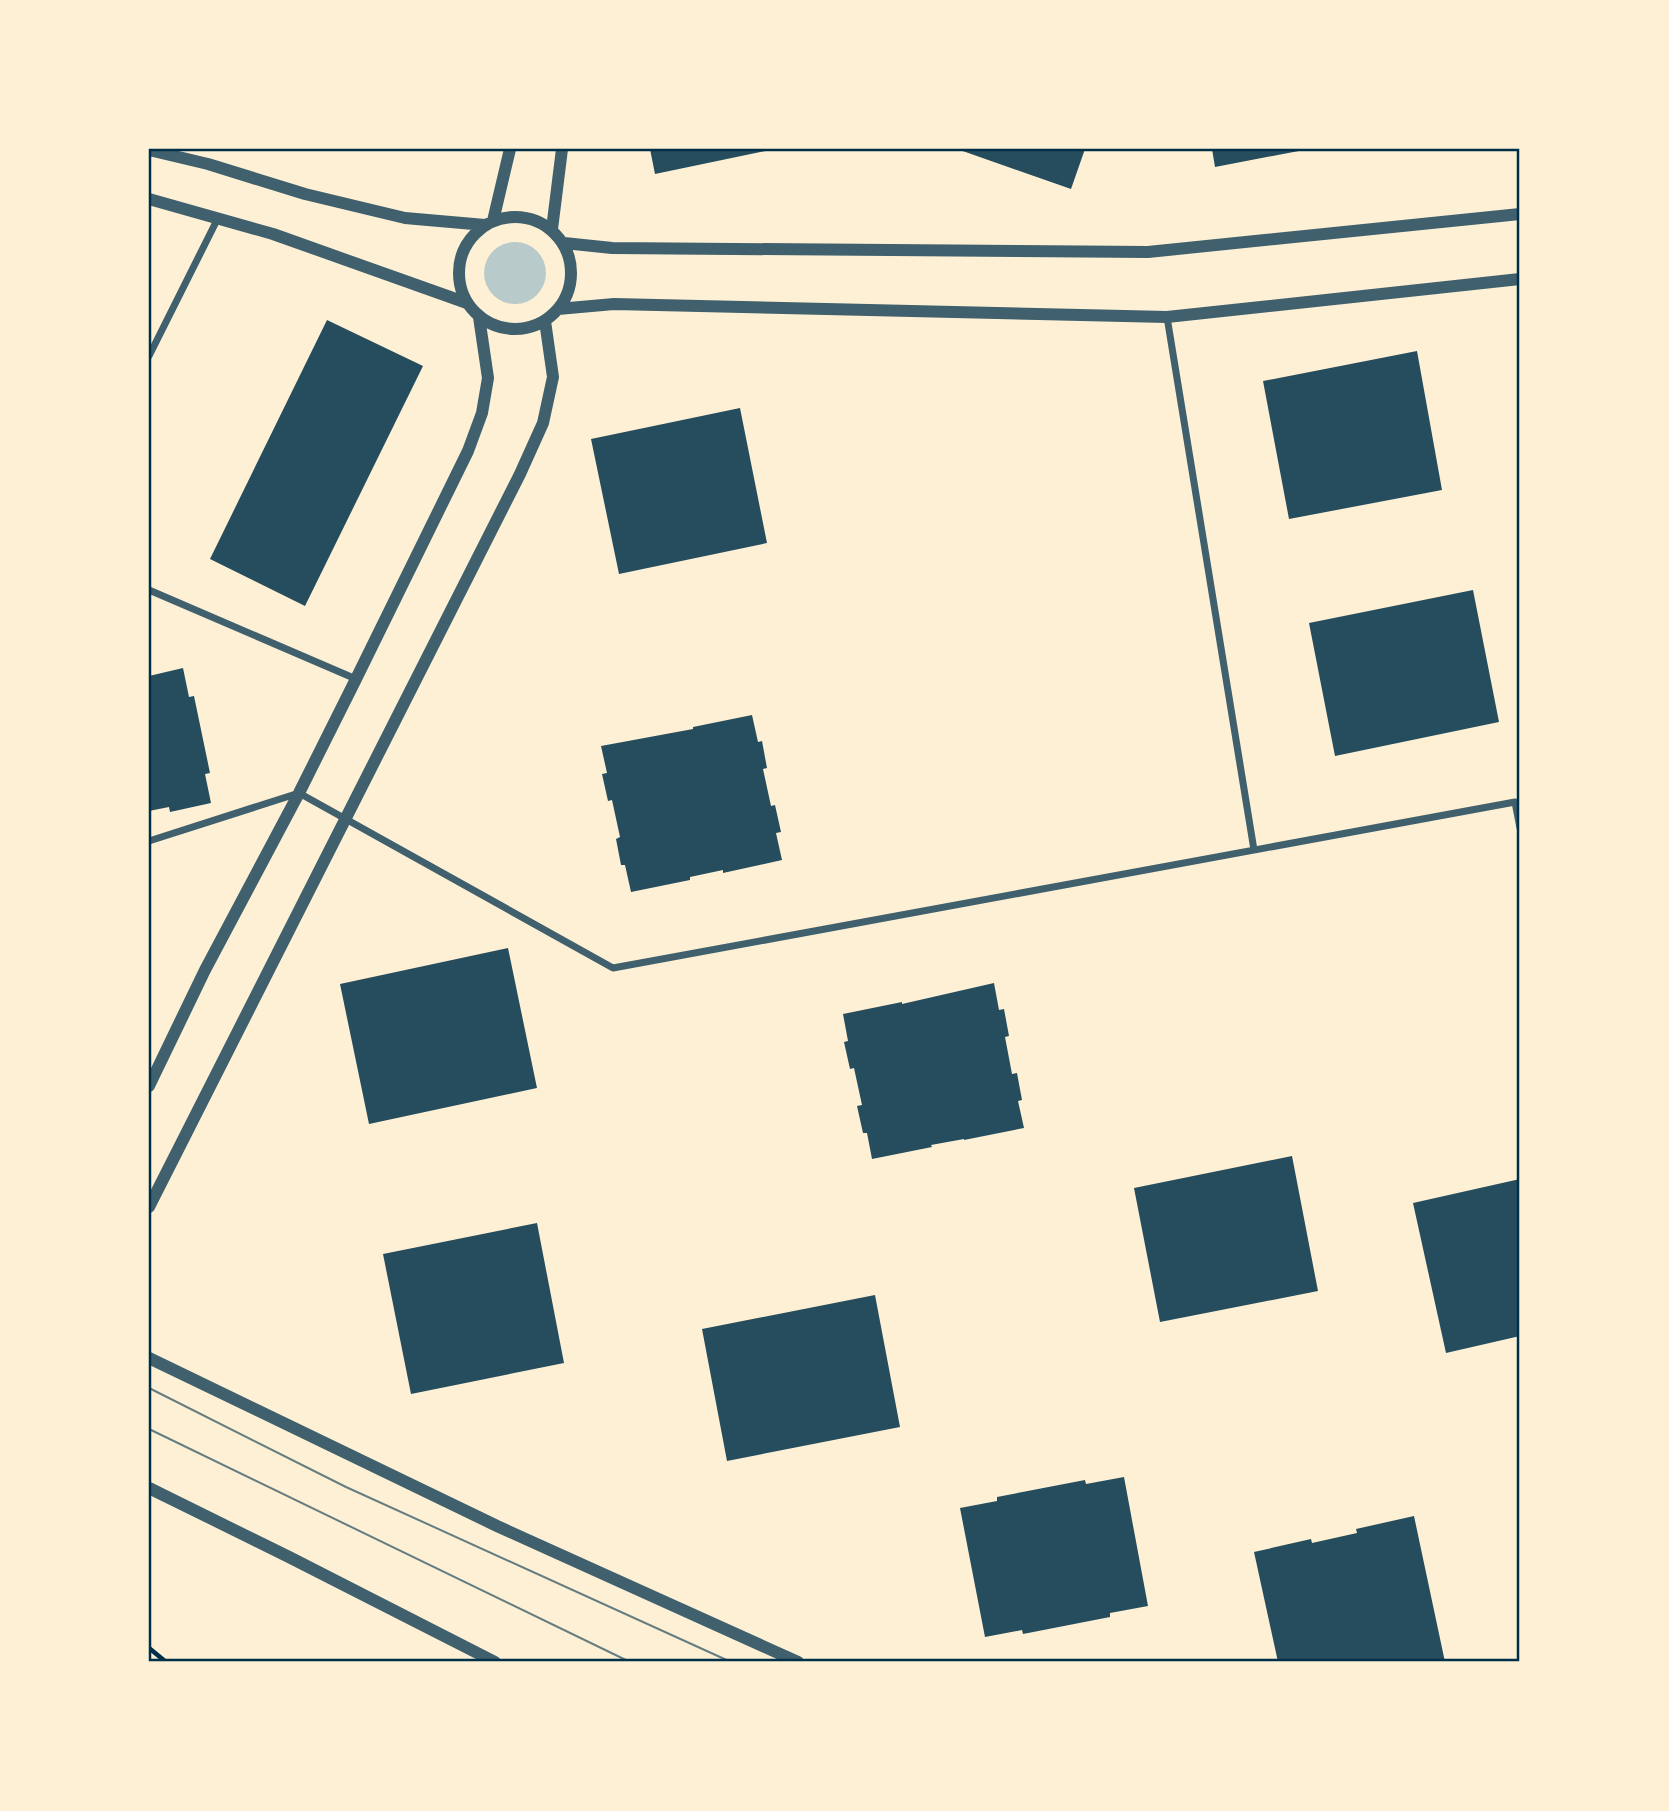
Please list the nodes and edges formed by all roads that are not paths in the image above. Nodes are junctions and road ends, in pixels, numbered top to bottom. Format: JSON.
{"nodes":[{"id":1,"x":510,"y":149,"type":"edge"},
{"id":2,"x":562,"y":149,"type":"edge"},
{"id":3,"x":149,"y":150,"type":"edge"},
{"id":4,"x":149,"y":199,"type":"edge"},
{"id":5,"x":1520,"y":214,"type":"edge"},
{"id":6,"x":218,"y":218,"type":"junction"},
{"id":7,"x":489,"y":223,"type":"junction"},
{"id":8,"x":552,"y":229,"type":"junction"},
{"id":9,"x":564,"y":243,"type":"junction"},
{"id":10,"x":1520,"y":279,"type":"edge"},
{"id":11,"x":467,"y":303,"type":"junction"},
{"id":12,"x":558,"y":309,"type":"junction"},
{"id":13,"x":479,"y":317,"type":"junction"},
{"id":14,"x":1167,"y":317,"type":"junction"},
{"id":15,"x":545,"y":321,"type":"junction"},
{"id":16,"x":149,"y":356,"type":"edge"},
{"id":17,"x":149,"y":590,"type":"edge"},
{"id":18,"x":356,"y":679,"type":"junction"},
{"id":19,"x":299,"y":793,"type":"junction"},
{"id":20,"x":345,"y":818,"type":"junction"},
{"id":21,"x":1520,"y":828,"type":"edge"},
{"id":22,"x":149,"y":841,"type":"edge"},
{"id":23,"x":1254,"y":850,"type":"junction"},
{"id":24,"x":149,"y":1086,"type":"edge"},
{"id":25,"x":149,"y":1207,"type":"edge"},
{"id":26,"x":149,"y":1358,"type":"edge"},
{"id":27,"x":149,"y":1488,"type":"edge"},
{"id":28,"x":495,"y":1662,"type":"edge"},
{"id":29,"x":798,"y":1662,"type":"edge"}],
"edges":[{"from":1,"to":7,"type":"street"},
{"from":2,"to":8,"type":"street"},
{"from":3,"to":7,"type":"street"},
{"from":4,"to":6,"type":"street"},
{"from":5,"to":9,"type":"street"},
{"from":6,"to":11,"type":"street"},
{"from":6,"to":16,"type":"street"},
{"from":7,"to":8,"type":"street"},
{"from":7,"to":11,"type":"street"},
{"from":8,"to":9,"type":"street"},
{"from":9,"to":12,"type":"street"},
{"from":10,"to":14,"type":"street"},
{"from":11,"to":13,"type":"street"},
{"from":12,"to":14,"type":"street"},
{"from":12,"to":15,"type":"street"},
{"from":13,"to":15,"type":"street"},
{"from":13,"to":18,"type":"street"},
{"from":14,"to":23,"type":"street"},
{"from":15,"to":20,"type":"street"},
{"from":17,"to":18,"type":"street"},
{"from":18,"to":19,"type":"street"},
{"from":19,"to":20,"type":"street"},
{"from":19,"to":22,"type":"street"},
{"from":19,"to":24,"type":"street"},
{"from":20,"to":23,"type":"street"},
{"from":20,"to":25,"type":"street"},
{"from":21,"to":23,"type":"street"},
{"from":26,"to":29,"type":"street"},
{"from":27,"to":28,"type":"street"}]}
